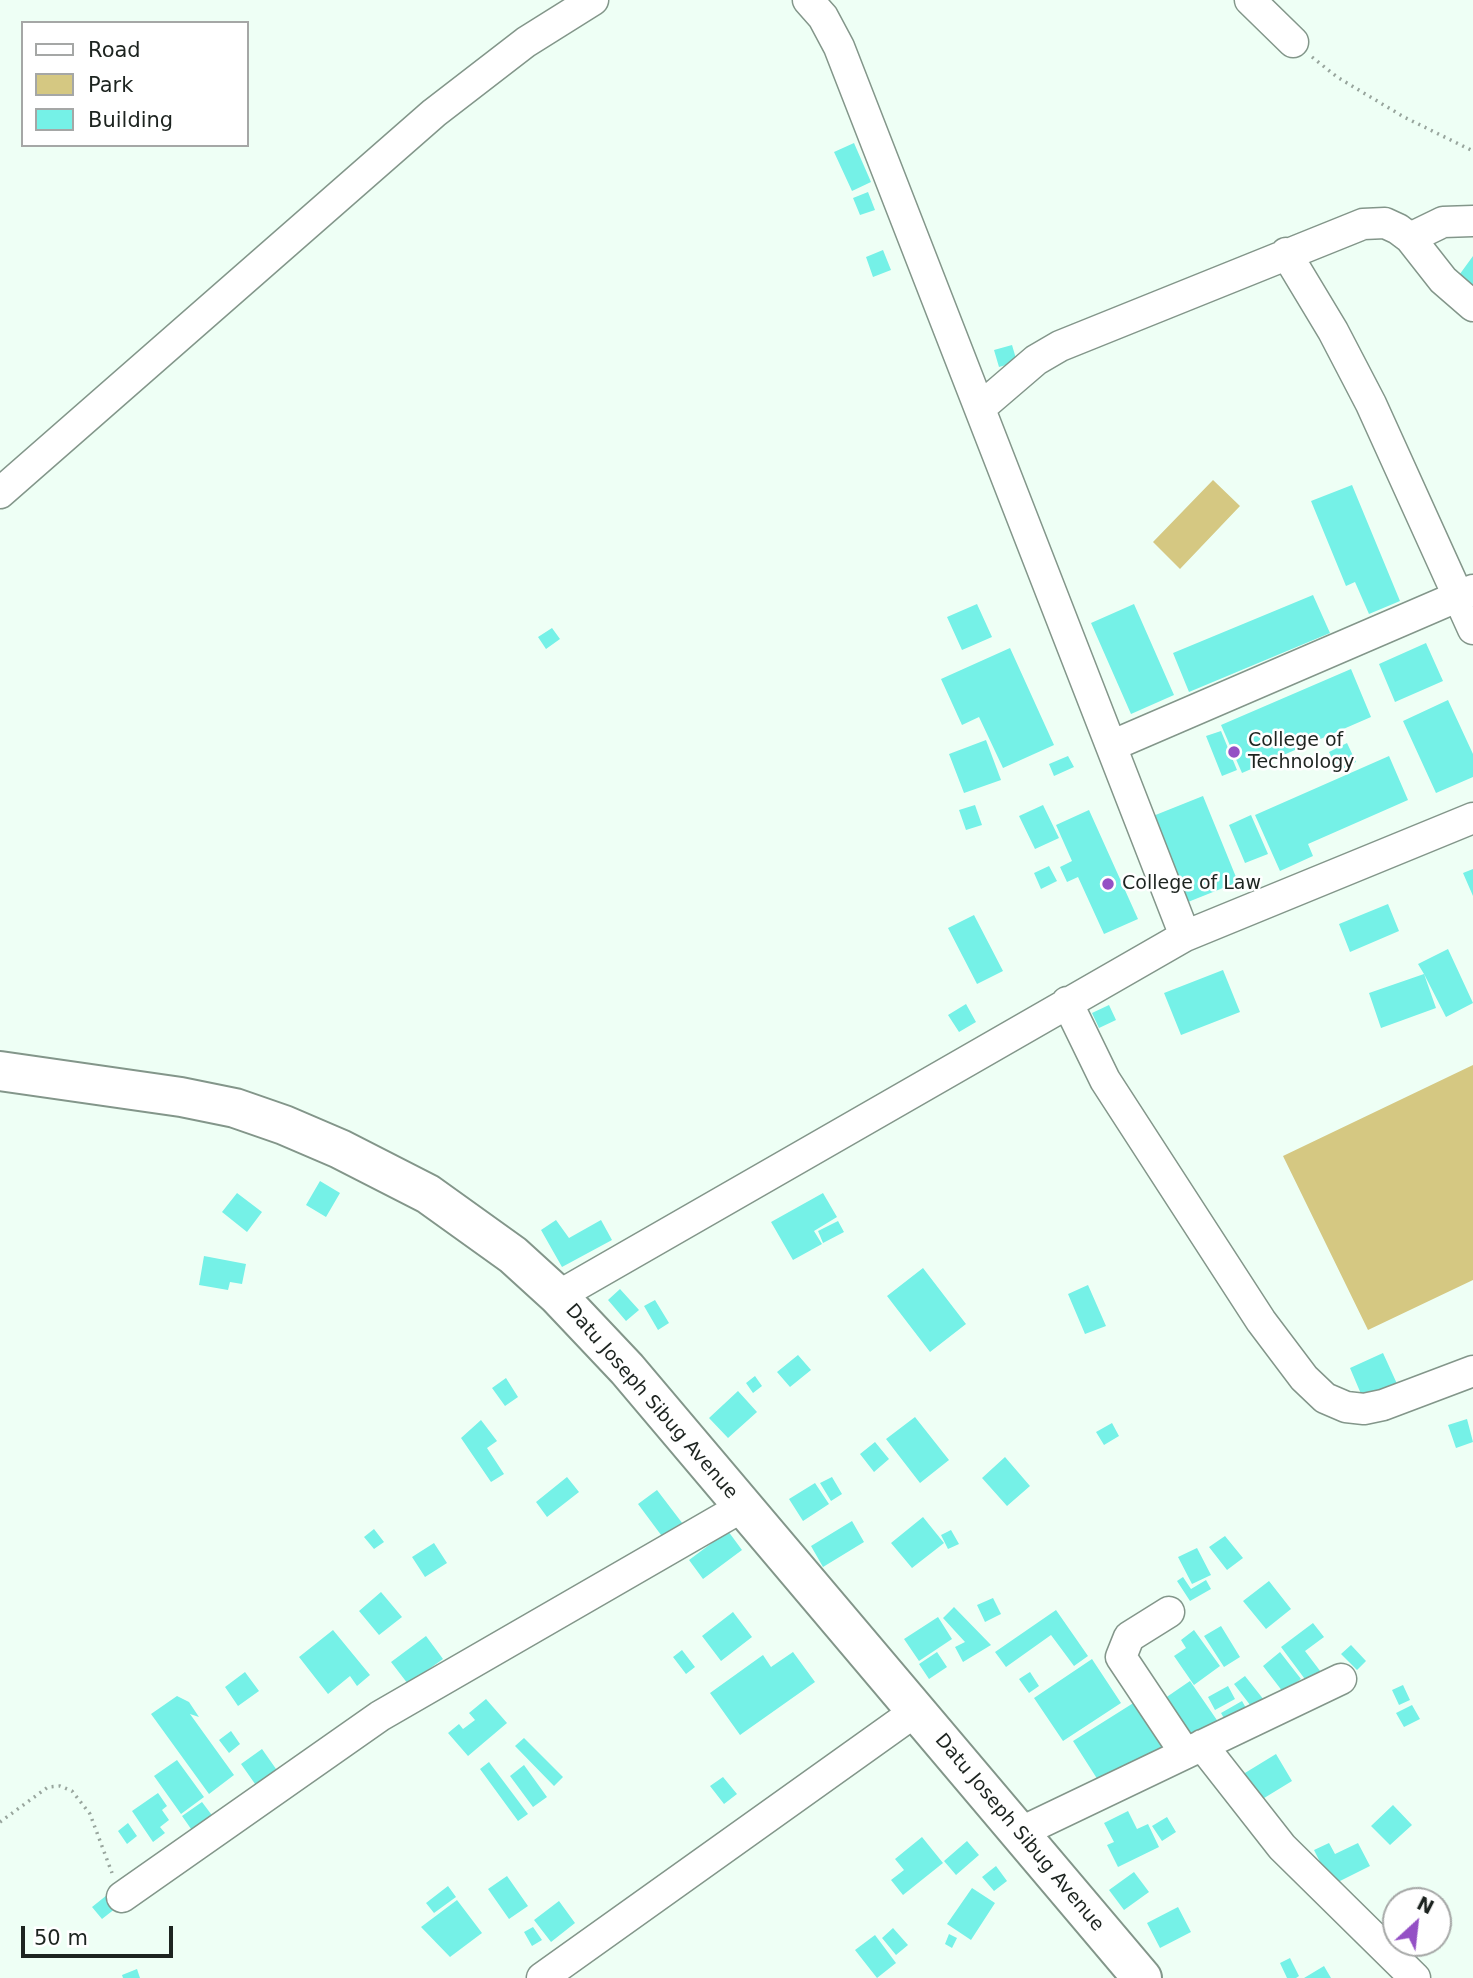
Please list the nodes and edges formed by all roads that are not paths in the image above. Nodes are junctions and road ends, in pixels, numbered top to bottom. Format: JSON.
{"nodes":[{"id":1,"x":593,"y":0,"type":"edge"},
{"id":2,"x":808,"y":0,"type":"edge"},
{"id":3,"x":1250,"y":0,"type":"edge"},
{"id":4,"x":1293,"y":42,"type":"road end"},
{"id":5,"x":1473,"y":221,"type":"edge"},
{"id":6,"x":1410,"y":238,"type":"junction"},
{"id":7,"x":1286,"y":253,"type":"junction"},
{"id":8,"x":1473,"y":306,"type":"edge"},
{"id":9,"x":980,"y":408,"type":"junction"},
{"id":10,"x":0,"y":493,"type":"edge"},
{"id":11,"x":1466,"y":593,"type":"edge"},
{"id":12,"x":1473,"y":629,"type":"edge"},
{"id":13,"x":1111,"y":746,"type":"junction"},
{"id":14,"x":1473,"y":818,"type":"edge"},
{"id":15,"x":1185,"y":936,"type":"junction"},
{"id":16,"x":1057,"y":1007,"type":"junction"},
{"id":17,"x":0,"y":1071,"type":"edge"},
{"id":18,"x":558,"y":1296,"type":"junction"},
{"id":19,"x":1473,"y":1371,"type":"edge"},
{"id":20,"x":742,"y":1507,"type":"junction"},
{"id":21,"x":1169,"y":1612,"type":"dead end"},
{"id":22,"x":1341,"y":1679,"type":"dead end"},
{"id":23,"x":916,"y":1711,"type":"junction"},
{"id":24,"x":1194,"y":1749,"type":"junction"},
{"id":25,"x":1019,"y":1833,"type":"junction"},
{"id":26,"x":122,"y":1897,"type":"road end"},
{"id":27,"x":542,"y":1978,"type":"edge"},
{"id":28,"x":1142,"y":1978,"type":"edge"},
{"id":29,"x":1415,"y":1978,"type":"edge"}],
"edges":[{"from":1,"to":10,"type":"street"},
{"from":2,"to":9,"type":"street"},
{"from":3,"to":4,"type":"street"},
{"from":5,"to":6,"type":"street"},
{"from":6,"to":7,"type":"street"},
{"from":6,"to":8,"type":"street"},
{"from":7,"to":9,"type":"street"},
{"from":7,"to":11,"type":"street"},
{"from":9,"to":13,"type":"street"},
{"from":11,"to":12,"type":"street"},
{"from":11,"to":13,"type":"street"},
{"from":13,"to":15,"type":"street"},
{"from":14,"to":15,"type":"street"},
{"from":15,"to":16,"type":"street"},
{"from":16,"to":18,"type":"street"},
{"from":16,"to":19,"type":"street"},
{"from":17,"to":18,"type":"main road","name":"Datu Joseph Sibug Avenue"},
{"from":18,"to":20,"type":"main road","name":"Datu Joseph Sibug Avenue"},
{"from":20,"to":23,"type":"main road","name":"Datu Joseph Sibug Avenue"},
{"from":20,"to":26,"type":"street"},
{"from":21,"to":24,"type":"street"},
{"from":22,"to":24,"type":"street"},
{"from":23,"to":25,"type":"main road","name":"Datu Joseph Sibug Avenue"},
{"from":23,"to":27,"type":"street"},
{"from":24,"to":25,"type":"street"},
{"from":24,"to":29,"type":"street"},
{"from":25,"to":28,"type":"main road","name":"Datu Joseph Sibug Avenue"}]}
